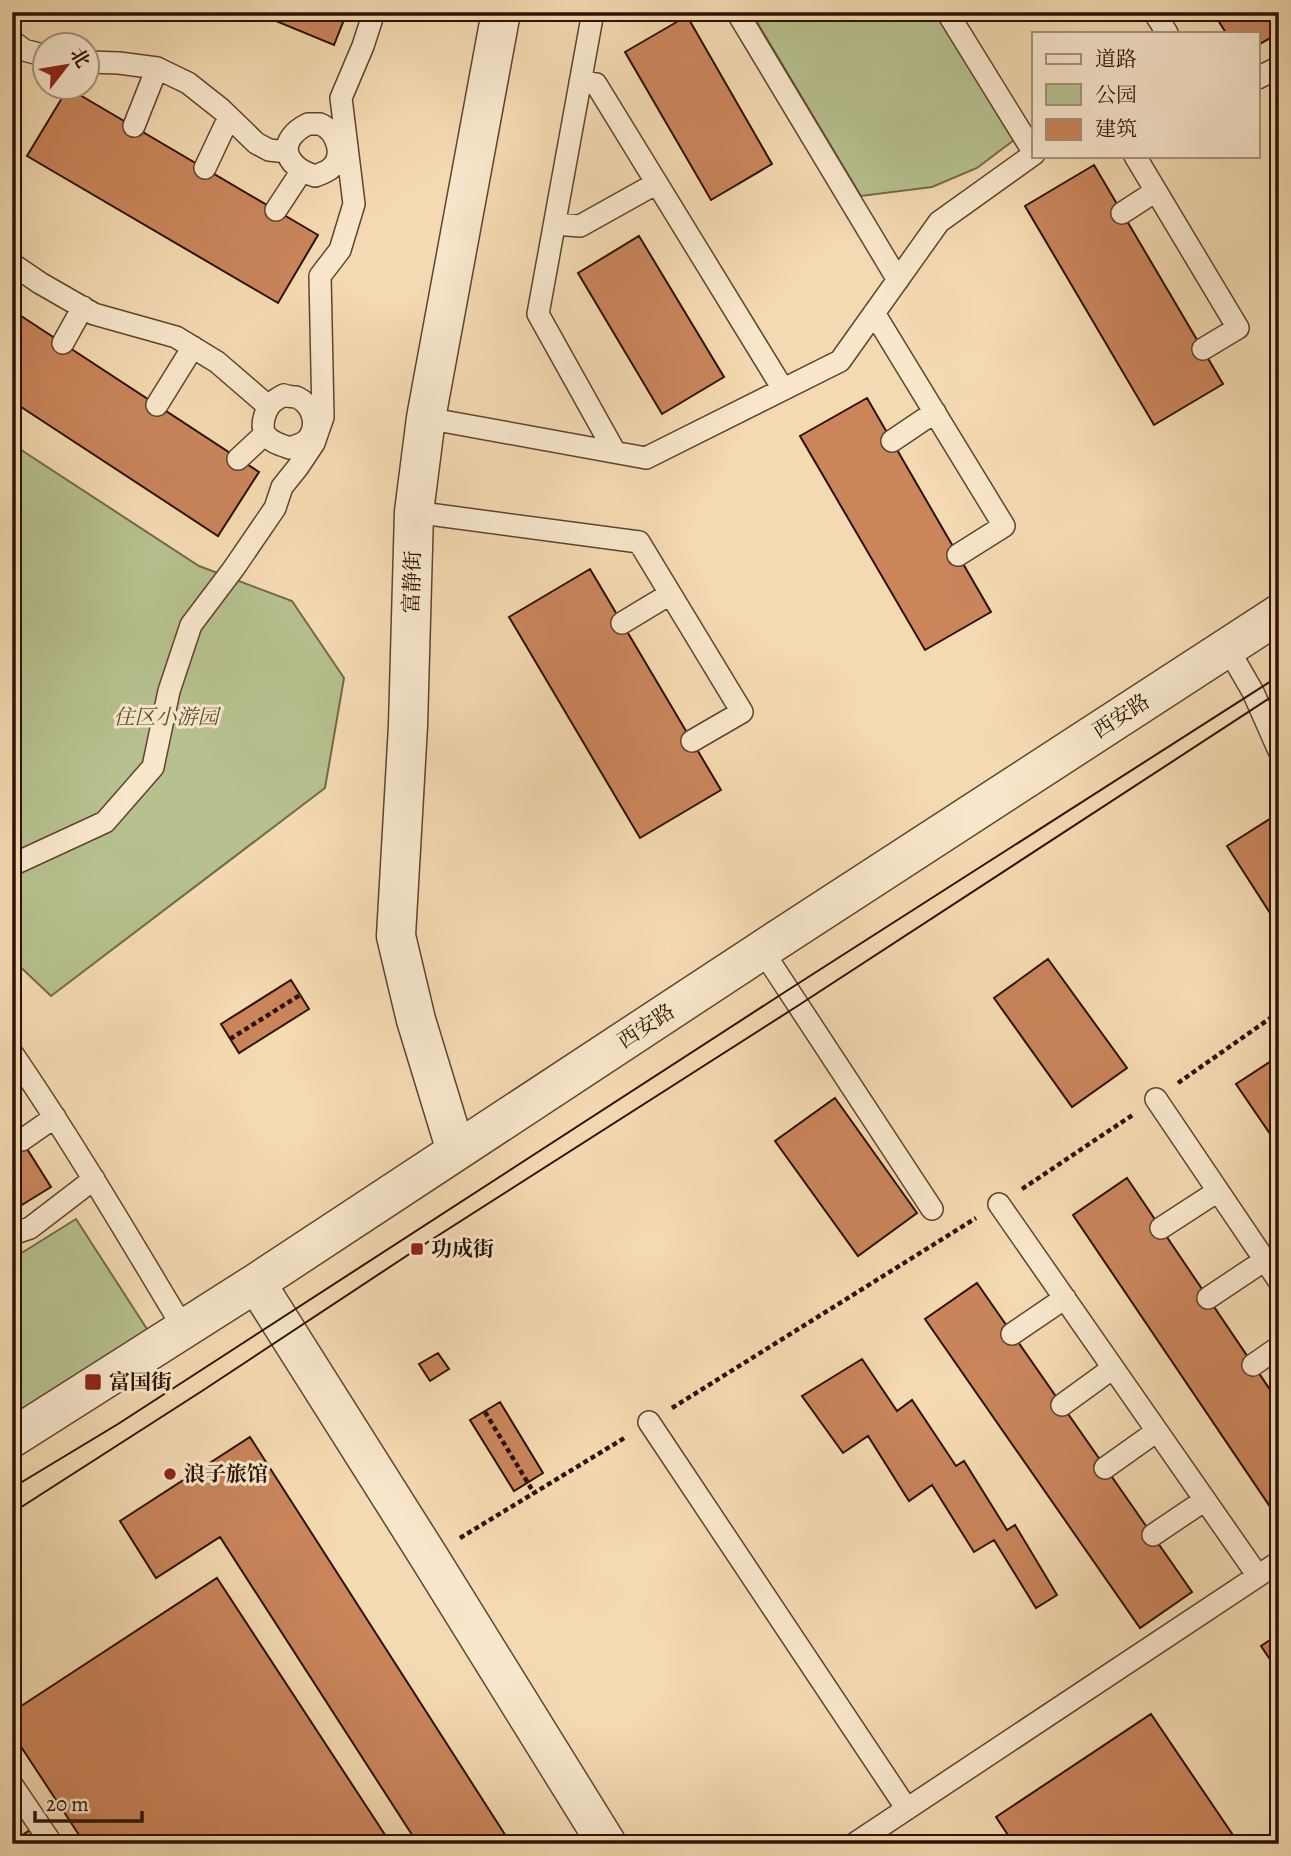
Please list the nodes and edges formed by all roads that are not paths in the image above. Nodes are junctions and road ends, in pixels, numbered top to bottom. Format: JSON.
{"nodes":[{"id":1,"x":374,"y":12,"type":"edge"},
{"id":2,"x":501,"y":12,"type":"edge"},
{"id":3,"x":593,"y":12,"type":"edge"},
{"id":4,"x":737,"y":12,"type":"edge"},
{"id":5,"x":947,"y":12,"type":"edge"},
{"id":6,"x":1154,"y":12,"type":"edge"},
{"id":7,"x":1166,"y":32,"type":"edge"},
{"id":8,"x":14,"y":46,"type":"edge"},
{"id":9,"x":32,"y":52,"type":"edge"},
{"id":10,"x":102,"y":62,"type":"edge"},
{"id":11,"x":1279,"y":67,"type":"edge"},
{"id":12,"x":157,"y":68,"type":"junction"},
{"id":13,"x":1260,"y":77,"type":"edge"},
{"id":14,"x":580,"y":82,"type":"junction"},
{"id":15,"x":229,"y":117,"type":"junction"},
{"id":16,"x":134,"y":126,"type":"dead end"},
{"id":17,"x":1032,"y":151,"type":"edge"},
{"id":18,"x":287,"y":152,"type":"junction"},
{"id":19,"x":1032,"y":155,"type":"edge"},
{"id":20,"x":1136,"y":158,"type":"edge"},
{"id":21,"x":205,"y":168,"type":"dead end"},
{"id":22,"x":301,"y":172,"type":"junction"},
{"id":23,"x":657,"y":183,"type":"junction"},
{"id":24,"x":1156,"y":191,"type":"junction"},
{"id":25,"x":276,"y":210,"type":"dead end"},
{"id":26,"x":1122,"y":213,"type":"dead end"},
{"id":27,"x":555,"y":224,"type":"junction"},
{"id":28,"x":12,"y":264,"type":"edge"},
{"id":29,"x":898,"y":280,"type":"junction"},
{"id":30,"x":83,"y":307,"type":"junction"},
{"id":31,"x":874,"y":313,"type":"junction"},
{"id":32,"x":63,"y":343,"type":"dead end"},
{"id":33,"x":193,"y":347,"type":"junction"},
{"id":34,"x":1203,"y":349,"type":"dead end"},
{"id":35,"x":783,"y":389,"type":"junction"},
{"id":36,"x":157,"y":405,"type":"dead end"},
{"id":37,"x":268,"y":407,"type":"junction"},
{"id":38,"x":935,"y":412,"type":"junction"},
{"id":39,"x":426,"y":418,"type":"junction"},
{"id":40,"x":265,"y":434,"type":"junction"},
{"id":41,"x":892,"y":441,"type":"dead end"},
{"id":42,"x":614,"y":452,"type":"junction"},
{"id":43,"x":239,"y":459,"type":"dead end"},
{"id":44,"x":414,"y":512,"type":"junction"},
{"id":45,"x":958,"y":555,"type":"dead end"},
{"id":46,"x":670,"y":594,"type":"junction"},
{"id":47,"x":1278,"y":613,"type":"edge"},
{"id":48,"x":622,"y":623,"type":"dead end"},
{"id":49,"x":1227,"y":647,"type":"junction"},
{"id":50,"x":692,"y":741,"type":"dead end"},
{"id":51,"x":1279,"y":751,"type":"edge"},
{"id":52,"x":12,"y":866,"type":"edge"},
{"id":53,"x":762,"y":950,"type":"junction"},
{"id":54,"x":12,"y":1053,"type":"edge"},
{"id":55,"x":1156,"y":1099,"type":"road end"},
{"id":56,"x":55,"y":1117,"type":"junction"},
{"id":57,"x":22,"y":1140,"type":"dead end"},
{"id":58,"x":456,"y":1151,"type":"junction"},
{"id":59,"x":94,"y":1179,"type":"junction"},
{"id":60,"x":1218,"y":1191,"type":"junction"},
{"id":61,"x":999,"y":1204,"type":"road end"},
{"id":62,"x":932,"y":1209,"type":"dead end"},
{"id":63,"x":1161,"y":1228,"type":"dead end"},
{"id":64,"x":12,"y":1234,"type":"edge"},
{"id":65,"x":1265,"y":1260,"type":"junction"},
{"id":66,"x":1279,"y":1281,"type":"edge"},
{"id":67,"x":256,"y":1283,"type":"junction"},
{"id":68,"x":1065,"y":1298,"type":"junction"},
{"id":69,"x":1208,"y":1298,"type":"dead end"},
{"id":70,"x":184,"y":1329,"type":"junction"},
{"id":71,"x":1012,"y":1334,"type":"dead end"},
{"id":72,"x":1279,"y":1347,"type":"edge"},
{"id":73,"x":1253,"y":1365,"type":"dead end"},
{"id":74,"x":1113,"y":1368,"type":"junction"},
{"id":75,"x":1062,"y":1405,"type":"dead end"},
{"id":76,"x":649,"y":1422,"type":"road end"},
{"id":77,"x":1157,"y":1431,"type":"junction"},
{"id":78,"x":12,"y":1438,"type":"edge"},
{"id":79,"x":1105,"y":1468,"type":"dead end"},
{"id":80,"x":1205,"y":1500,"type":"junction"},
{"id":81,"x":1153,"y":1535,"type":"dead end"},
{"id":82,"x":1279,"y":1562,"type":"edge"},
{"id":83,"x":1258,"y":1576,"type":"junction"},
{"id":84,"x":12,"y":1785,"type":"edge"},
{"id":85,"x":907,"y":1809,"type":"junction"},
{"id":86,"x":52,"y":1844,"type":"edge"},
{"id":87,"x":607,"y":1844,"type":"edge"},
{"id":88,"x":854,"y":1844,"type":"edge"}],
"edges":[{"from":1,"to":52,"type":"lane"},
{"from":2,"to":39,"type":"street","name":"富静街"},
{"from":3,"to":14,"type":"lane"},
{"from":4,"to":29,"type":"lane"},
{"from":5,"to":17,"type":"lane"},
{"from":6,"to":7,"type":"lane"},
{"from":8,"to":9,"type":"lane"},
{"from":10,"to":12,"type":"lane"},
{"from":11,"to":13,"type":"lane"},
{"from":12,"to":15,"type":"lane"},
{"from":12,"to":16,"type":"lane"},
{"from":14,"to":23,"type":"lane"},
{"from":14,"to":27,"type":"lane"},
{"from":15,"to":18,"type":"lane"},
{"from":15,"to":21,"type":"lane"},
{"from":18,"to":22,"type":"lane"},
{"from":18,"to":22,"type":"lane"},
{"from":19,"to":29,"type":"lane"},
{"from":20,"to":24,"type":"lane"},
{"from":22,"to":25,"type":"lane"},
{"from":23,"to":27,"type":"lane"},
{"from":23,"to":35,"type":"lane"},
{"from":24,"to":26,"type":"lane"},
{"from":24,"to":34,"type":"lane"},
{"from":27,"to":42,"type":"lane"},
{"from":28,"to":30,"type":"lane"},
{"from":29,"to":31,"type":"lane"},
{"from":30,"to":32,"type":"lane"},
{"from":30,"to":33,"type":"lane"},
{"from":31,"to":35,"type":"lane"},
{"from":31,"to":38,"type":"lane"},
{"from":33,"to":36,"type":"lane"},
{"from":33,"to":37,"type":"lane"},
{"from":35,"to":42,"type":"lane"},
{"from":37,"to":40,"type":"lane"},
{"from":37,"to":40,"type":"lane"},
{"from":38,"to":41,"type":"lane"},
{"from":38,"to":45,"type":"lane"},
{"from":39,"to":42,"type":"lane"},
{"from":39,"to":44,"type":"street","name":"富静街"},
{"from":40,"to":43,"type":"lane"},
{"from":44,"to":46,"type":"lane"},
{"from":44,"to":58,"type":"street","name":"富静街"},
{"from":46,"to":48,"type":"lane"},
{"from":46,"to":50,"type":"lane"},
{"from":47,"to":49,"type":"street","name":"西安路"},
{"from":49,"to":51,"type":"lane"},
{"from":49,"to":53,"type":"street","name":"西安路"},
{"from":53,"to":58,"type":"street","name":"西安路"},
{"from":53,"to":62,"type":"lane"},
{"from":54,"to":56,"type":"lane"},
{"from":55,"to":60,"type":"lane"},
{"from":56,"to":57,"type":"lane"},
{"from":56,"to":59,"type":"lane"},
{"from":58,"to":67,"type":"street","name":"西安路"},
{"from":59,"to":64,"type":"lane"},
{"from":59,"to":70,"type":"lane"},
{"from":60,"to":63,"type":"lane"},
{"from":60,"to":65,"type":"lane"},
{"from":61,"to":68,"type":"lane"},
{"from":65,"to":66,"type":"lane"},
{"from":65,"to":69,"type":"lane"},
{"from":67,"to":70,"type":"street","name":"西安路"},
{"from":67,"to":87,"type":"street"},
{"from":68,"to":71,"type":"lane"},
{"from":68,"to":74,"type":"lane"},
{"from":70,"to":78,"type":"street","name":"西安路"},
{"from":72,"to":73,"type":"lane"},
{"from":74,"to":75,"type":"lane"},
{"from":74,"to":77,"type":"lane"},
{"from":76,"to":85,"type":"lane"},
{"from":77,"to":79,"type":"lane"},
{"from":77,"to":80,"type":"lane"},
{"from":80,"to":81,"type":"lane"},
{"from":80,"to":83,"type":"lane"},
{"from":82,"to":83,"type":"lane"},
{"from":83,"to":85,"type":"lane"},
{"from":84,"to":86,"type":"lane"},
{"from":85,"to":88,"type":"lane"}]}
